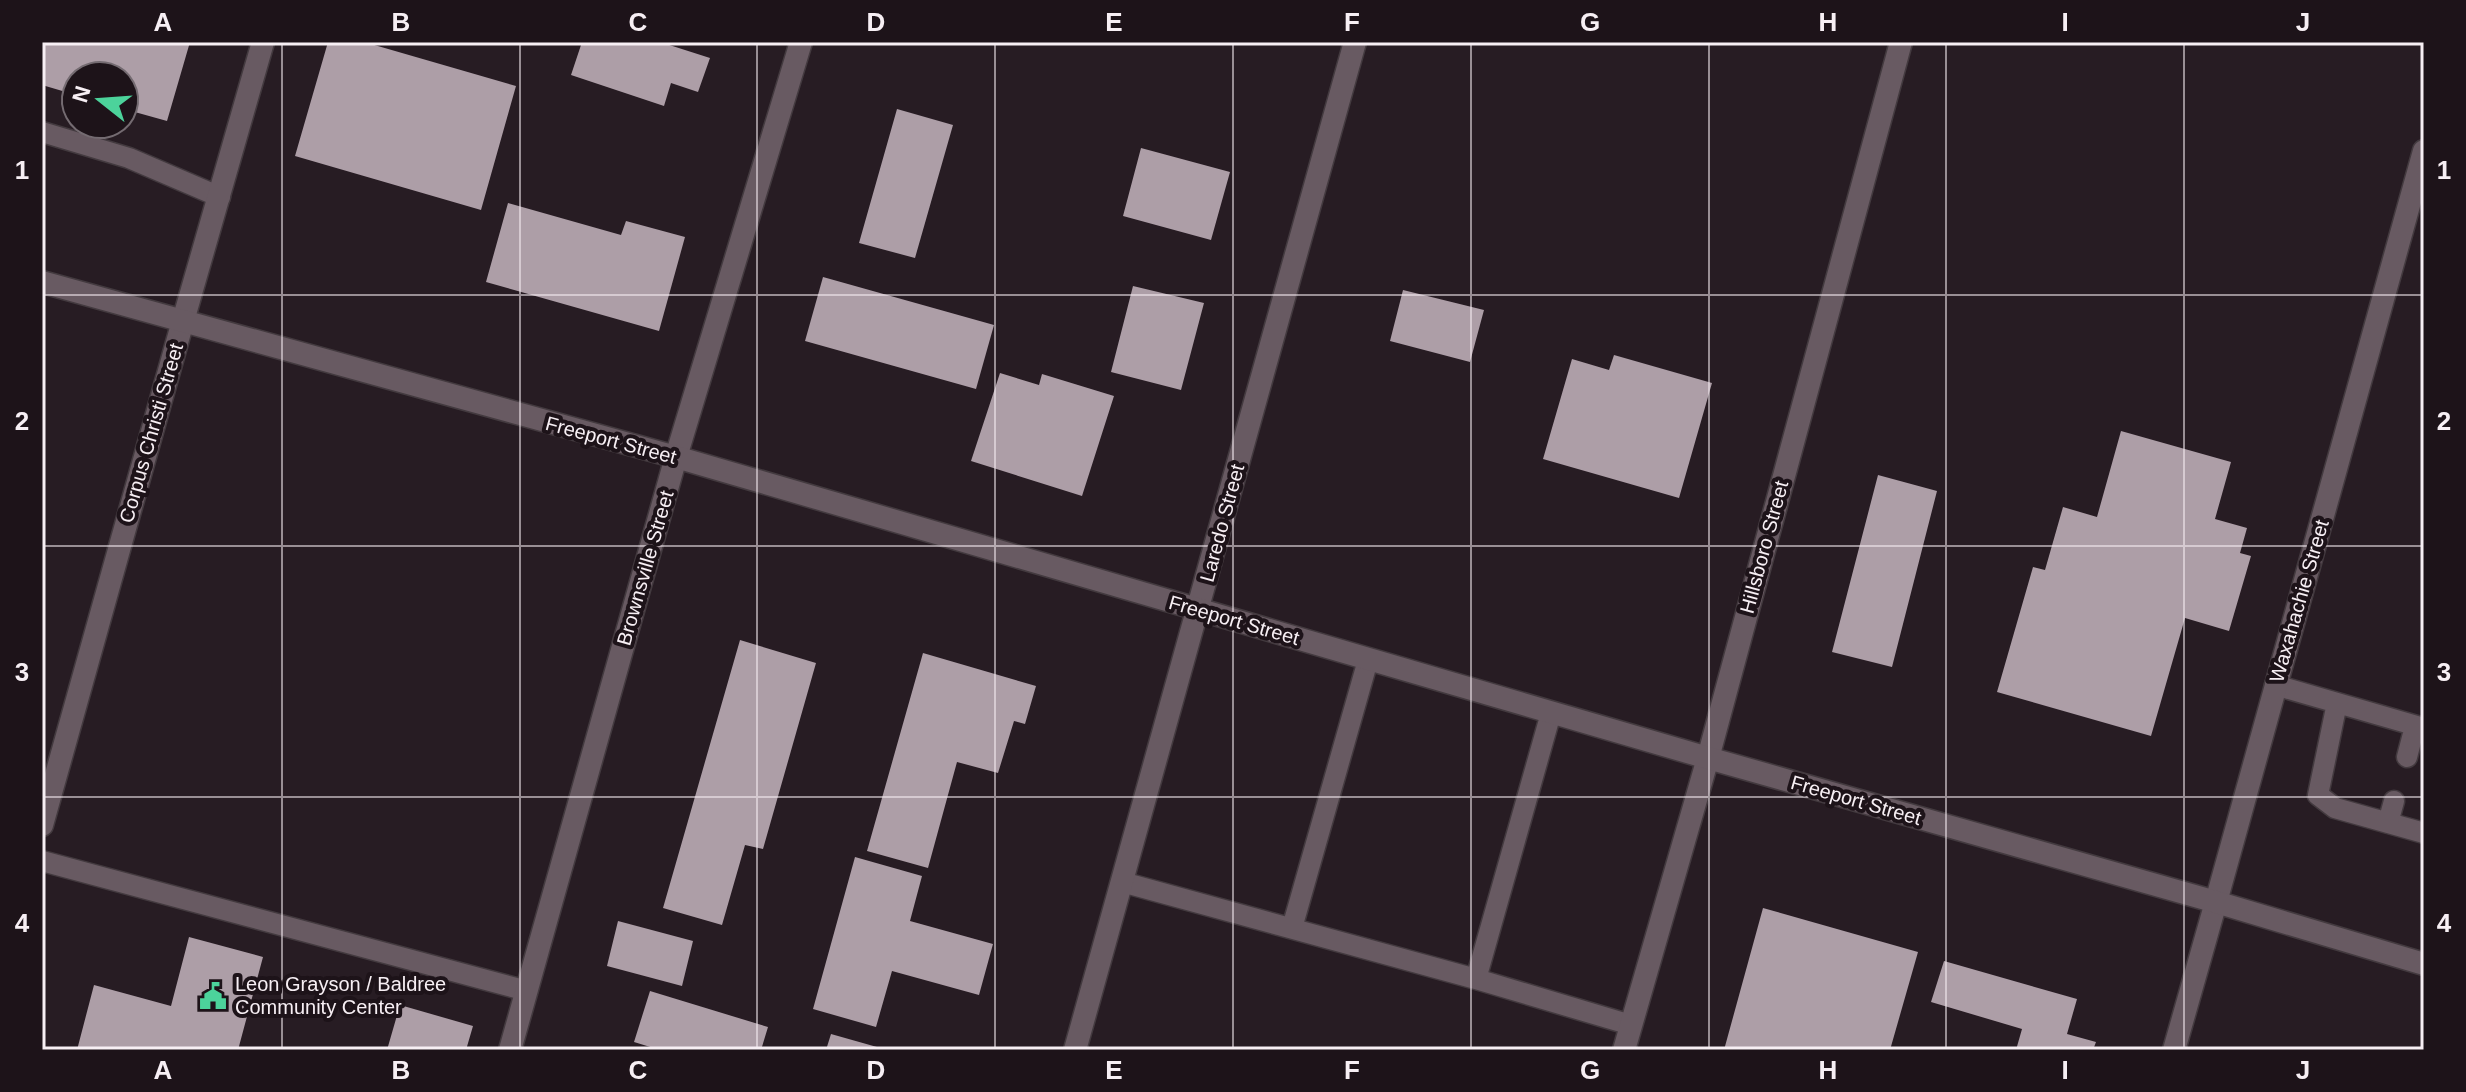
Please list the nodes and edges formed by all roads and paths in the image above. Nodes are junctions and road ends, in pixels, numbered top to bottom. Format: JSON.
{"nodes":[{"id":1,"x":263,"y":42,"type":"edge"},
{"id":2,"x":801,"y":42,"type":"edge"},
{"id":3,"x":1355,"y":42,"type":"edge"},
{"id":4,"x":1901,"y":42,"type":"edge"},
{"id":5,"x":42,"y":132,"type":"edge"},
{"id":6,"x":2424,"y":151,"type":"edge"},
{"id":7,"x":220,"y":197,"type":"junction"},
{"id":8,"x":42,"y":282,"type":"edge"},
{"id":9,"x":183,"y":321,"type":"junction"},
{"id":10,"x":676,"y":457,"type":"junction"},
{"id":11,"x":1198,"y":610,"type":"junction"},
{"id":12,"x":1368,"y":660,"type":"junction"},
{"id":13,"x":2275,"y":685,"type":"junction"},
{"id":14,"x":2337,"y":703,"type":"junction"},
{"id":15,"x":1551,"y":713,"type":"junction"},
{"id":16,"x":2420,"y":727,"type":"edge"},
{"id":17,"x":2407,"y":757,"type":"dead end"},
{"id":18,"x":1708,"y":758,"type":"junction"},
{"id":19,"x":2394,"y":801,"type":"dead end"},
{"id":20,"x":2388,"y":823,"type":"junction"},
{"id":21,"x":42,"y":825,"type":"edge"},
{"id":22,"x":2424,"y":833,"type":"edge"},
{"id":23,"x":42,"y":861,"type":"edge"},
{"id":24,"x":1122,"y":882,"type":"junction"},
{"id":25,"x":2216,"y":902,"type":"junction"},
{"id":26,"x":1292,"y":928,"type":"junction"},
{"id":27,"x":2424,"y":964,"type":"edge"},
{"id":28,"x":1476,"y":979,"type":"junction"},
{"id":29,"x":527,"y":991,"type":"junction"},
{"id":30,"x":1631,"y":1025,"type":"junction"},
{"id":31,"x":510,"y":1050,"type":"edge"},
{"id":32,"x":1075,"y":1050,"type":"edge"},
{"id":33,"x":1624,"y":1050,"type":"edge"},
{"id":34,"x":2174,"y":1050,"type":"edge"}],
"edges":[{"from":1,"to":7,"type":"street","name":"Corpus Christi Street"},
{"from":2,"to":10,"type":"street","name":"Brownsville Street"},
{"from":3,"to":11,"type":"street","name":"Laredo Street"},
{"from":4,"to":18,"type":"street","name":"Hillsboro Street"},
{"from":5,"to":7,"type":"lane"},
{"from":6,"to":13,"type":"street","name":"Waxahachie Street"},
{"from":7,"to":9,"type":"street","name":"Corpus Christi Street"},
{"from":8,"to":9,"type":"street","name":"Freeport Street"},
{"from":9,"to":10,"type":"street","name":"Freeport Street"},
{"from":9,"to":21,"type":"street","name":"Corpus Christi Street"},
{"from":10,"to":11,"type":"street","name":"Freeport Street"},
{"from":10,"to":29,"type":"street","name":"Brownsville Street"},
{"from":11,"to":12,"type":"street","name":"Freeport Street"},
{"from":11,"to":24,"type":"street","name":"Laredo Street"},
{"from":12,"to":15,"type":"street","name":"Freeport Street"},
{"from":12,"to":26,"type":"lane"},
{"from":13,"to":14,"type":"lane"},
{"from":13,"to":25,"type":"street","name":"Waxahachie Street"},
{"from":14,"to":16,"type":"lane"},
{"from":14,"to":20,"type":"lane"},
{"from":15,"to":18,"type":"street","name":"Freeport Street"},
{"from":15,"to":28,"type":"lane"},
{"from":16,"to":17,"type":"lane"},
{"from":18,"to":25,"type":"street","name":"Freeport Street"},
{"from":18,"to":30,"type":"street","name":"Hillsboro Street"},
{"from":19,"to":20,"type":"lane"},
{"from":20,"to":22,"type":"lane"},
{"from":23,"to":29,"type":"lane"},
{"from":24,"to":26,"type":"lane"},
{"from":24,"to":32,"type":"street","name":"Laredo Street"},
{"from":25,"to":27,"type":"street","name":"Freeport Street"},
{"from":25,"to":34,"type":"street","name":"Waxahachie Street"},
{"from":26,"to":28,"type":"lane"},
{"from":28,"to":30,"type":"lane"},
{"from":29,"to":31,"type":"street","name":"Brownsville Street"},
{"from":30,"to":33,"type":"street","name":"Hillsboro Street"}]}
